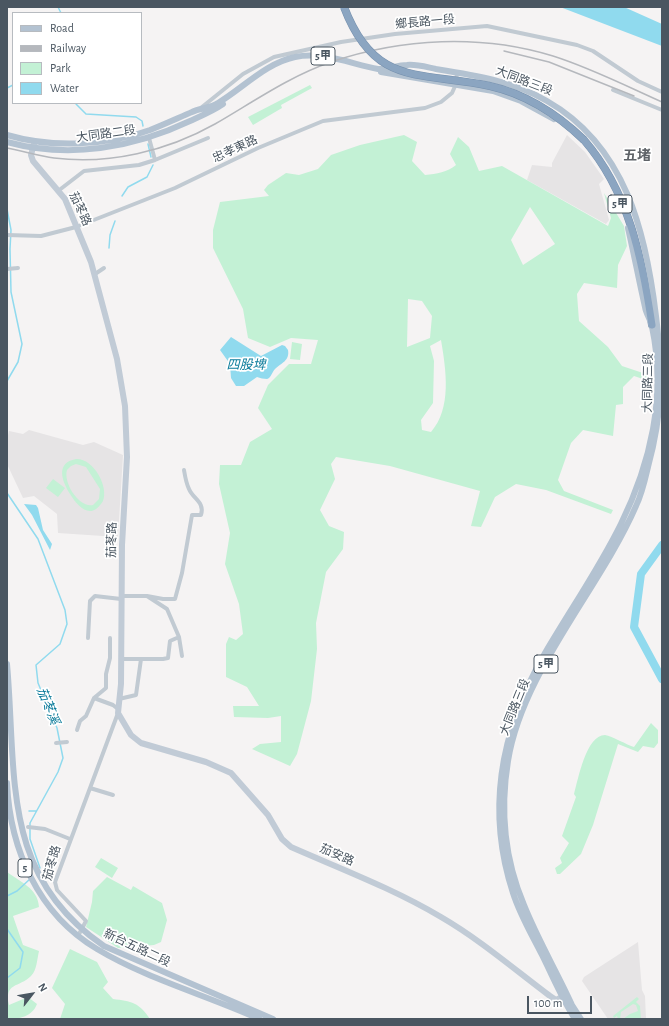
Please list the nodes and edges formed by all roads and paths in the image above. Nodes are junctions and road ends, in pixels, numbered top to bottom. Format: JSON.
{"nodes":[{"id":1,"x":346,"y":7,"type":"edge"},
{"id":2,"x":457,"y":72,"type":"junction"},
{"id":3,"x":456,"y":84,"type":"junction"},
{"id":4,"x":613,"y":90,"type":"dead end"},
{"id":5,"x":662,"y":92,"type":"edge"},
{"id":6,"x":201,"y":108,"type":"junction"},
{"id":7,"x":662,"y":110,"type":"edge"},
{"id":8,"x":203,"y":115,"type":"junction"},
{"id":9,"x":7,"y":135,"type":"edge"},
{"id":10,"x":584,"y":137,"type":"junction"},
{"id":11,"x":149,"y":138,"type":"junction"},
{"id":12,"x":208,"y":138,"type":"dead end"},
{"id":13,"x":35,"y":141,"type":"junction"},
{"id":14,"x":7,"y":142,"type":"edge"},
{"id":15,"x":33,"y":148,"type":"junction"},
{"id":16,"x":155,"y":160,"type":"junction"},
{"id":17,"x":58,"y":190,"type":"junction"},
{"id":18,"x":76,"y":227,"type":"junction"},
{"id":19,"x":7,"y":235,"type":"edge"},
{"id":20,"x":18,"y":268,"type":"dead end"},
{"id":21,"x":104,"y":268,"type":"dead end"},
{"id":22,"x":7,"y":269,"type":"edge"},
{"id":23,"x":95,"y":274,"type":"junction"},
{"id":24,"x":655,"y":312,"type":"junction"},
{"id":25,"x":652,"y":325,"type":"junction"},
{"id":26,"x":184,"y":470,"type":"dead end"},
{"id":27,"x":147,"y":596,"type":"junction"},
{"id":28,"x":121,"y":598,"type":"junction"},
{"id":29,"x":179,"y":637,"type":"junction"},
{"id":30,"x":88,"y":638,"type":"dead end"},
{"id":31,"x":110,"y":638,"type":"dead end"},
{"id":32,"x":182,"y":656,"type":"dead end"},
{"id":33,"x":121,"y":659,"type":"junction"},
{"id":34,"x":141,"y":659,"type":"junction"},
{"id":35,"x":7,"y":664,"type":"edge"},
{"id":36,"x":94,"y":698,"type":"junction"},
{"id":37,"x":119,"y":699,"type":"junction"},
{"id":38,"x":118,"y":711,"type":"junction"},
{"id":39,"x":77,"y":730,"type":"dead end"},
{"id":40,"x":66,"y":742,"type":"dead end"},
{"id":41,"x":56,"y":744,"type":"dead end"},
{"id":42,"x":7,"y":783,"type":"edge"},
{"id":43,"x":90,"y":788,"type":"junction"},
{"id":44,"x":113,"y":796,"type":"dead end"},
{"id":45,"x":28,"y":827,"type":"dead end"},
{"id":46,"x":70,"y":839,"type":"junction"},
{"id":47,"x":72,"y":926,"type":"junction"},
{"id":48,"x":80,"y":934,"type":"junction"},
{"id":49,"x":185,"y":985,"type":"junction"},
{"id":50,"x":565,"y":996,"type":"junction"},
{"id":51,"x":259,"y":1019,"type":"edge"},
{"id":52,"x":273,"y":1019,"type":"edge"},
{"id":53,"x":575,"y":1019,"type":"edge"},
{"id":54,"x":581,"y":1019,"type":"edge"}],
"edges":[{"from":1,"to":10,"type":"highway","bridge":true},
{"from":2,"to":3,"type":"street"},
{"from":2,"to":6,"type":"main road","name":"大同路三段","number":"5甲"},
{"from":2,"to":24,"type":"main road","name":"大同路三段","number":"5甲"},
{"from":3,"to":8,"type":"main road","name":"大同路三段","number":"5甲"},
{"from":3,"to":18,"type":"street","name":"忠孝東路"},
{"from":3,"to":25,"type":"main road","name":"大同路三段","number":"5甲"},
{"from":4,"to":7,"type":"street"},
{"from":5,"to":6,"type":"street","name":"鄉長路一段"},
{"from":6,"to":8,"type":"street"},
{"from":6,"to":13,"type":"main road","name":"大同路二段","number":"5甲"},
{"from":8,"to":11,"type":"main road","name":"大同路二段","number":"5甲"},
{"from":9,"to":13,"type":"main road","name":"大同路二段","number":"5甲"},
{"from":10,"to":24,"type":"highway"},
{"from":10,"to":25,"type":"highway"},
{"from":11,"to":15,"type":"main road","name":"大同路二段","number":"5甲"},
{"from":11,"to":16,"type":"street"},
{"from":12,"to":16,"type":"street"},
{"from":13,"to":15,"type":"street"},
{"from":14,"to":15,"type":"main road","name":"大同路二段","number":"5甲"},
{"from":15,"to":17,"type":"street","name":"茄苳路"},
{"from":16,"to":17,"type":"street"},
{"from":17,"to":18,"type":"street","name":"茄苳路"},
{"from":18,"to":19,"type":"street","name":"忠孝東路"},
{"from":18,"to":23,"type":"street","name":"茄苳路"},
{"from":20,"to":22,"type":"street"},
{"from":21,"to":23,"type":"street"},
{"from":23,"to":28,"type":"street","name":"茄苳路"},
{"from":24,"to":50,"type":"main road","name":"大同路三段","number":"5甲"},
{"from":25,"to":50,"type":"main road","name":"大同路三段","number":"5甲"},
{"from":26,"to":27,"type":"street"},
{"from":27,"to":28,"type":"street"},
{"from":27,"to":29,"type":"street"},
{"from":28,"to":30,"type":"street"},
{"from":28,"to":33,"type":"street","name":"茄苳路"},
{"from":29,"to":32,"type":"street"},
{"from":29,"to":34,"type":"street"},
{"from":31,"to":36,"type":"street"},
{"from":33,"to":34,"type":"street"},
{"from":33,"to":37,"type":"street","name":"茄苳路"},
{"from":34,"to":37,"type":"street"},
{"from":35,"to":47,"type":"main road","name":"新台五路二段","number":"5"},
{"from":36,"to":38,"type":"street"},
{"from":36,"to":39,"type":"street"},
{"from":37,"to":38,"type":"street","name":"茄苳路"},
{"from":38,"to":43,"type":"street","name":"茄苳路"},
{"from":38,"to":50,"type":"street","name":"茄安路"},
{"from":40,"to":41,"type":"street"},
{"from":42,"to":47,"type":"main road","name":"新台五路二段","number":"5"},
{"from":43,"to":44,"type":"street"},
{"from":43,"to":46,"type":"street","name":"茄苳路"},
{"from":45,"to":46,"type":"street"},
{"from":46,"to":48,"type":"street","name":"茄苳路"},
{"from":47,"to":48,"type":"main road","name":"新台五路二段","number":"5"},
{"from":48,"to":49,"type":"main road","name":"新台五路二段","number":"5"},
{"from":49,"to":51,"type":"main road","name":"新台五路二段","number":"5"},
{"from":49,"to":52,"type":"main road","name":"新台五路二段","number":"5"},
{"from":50,"to":53,"type":"main road","name":"大同路三段","number":"5甲"},
{"from":50,"to":54,"type":"main road","name":"大同路三段","number":"5甲"}]}
